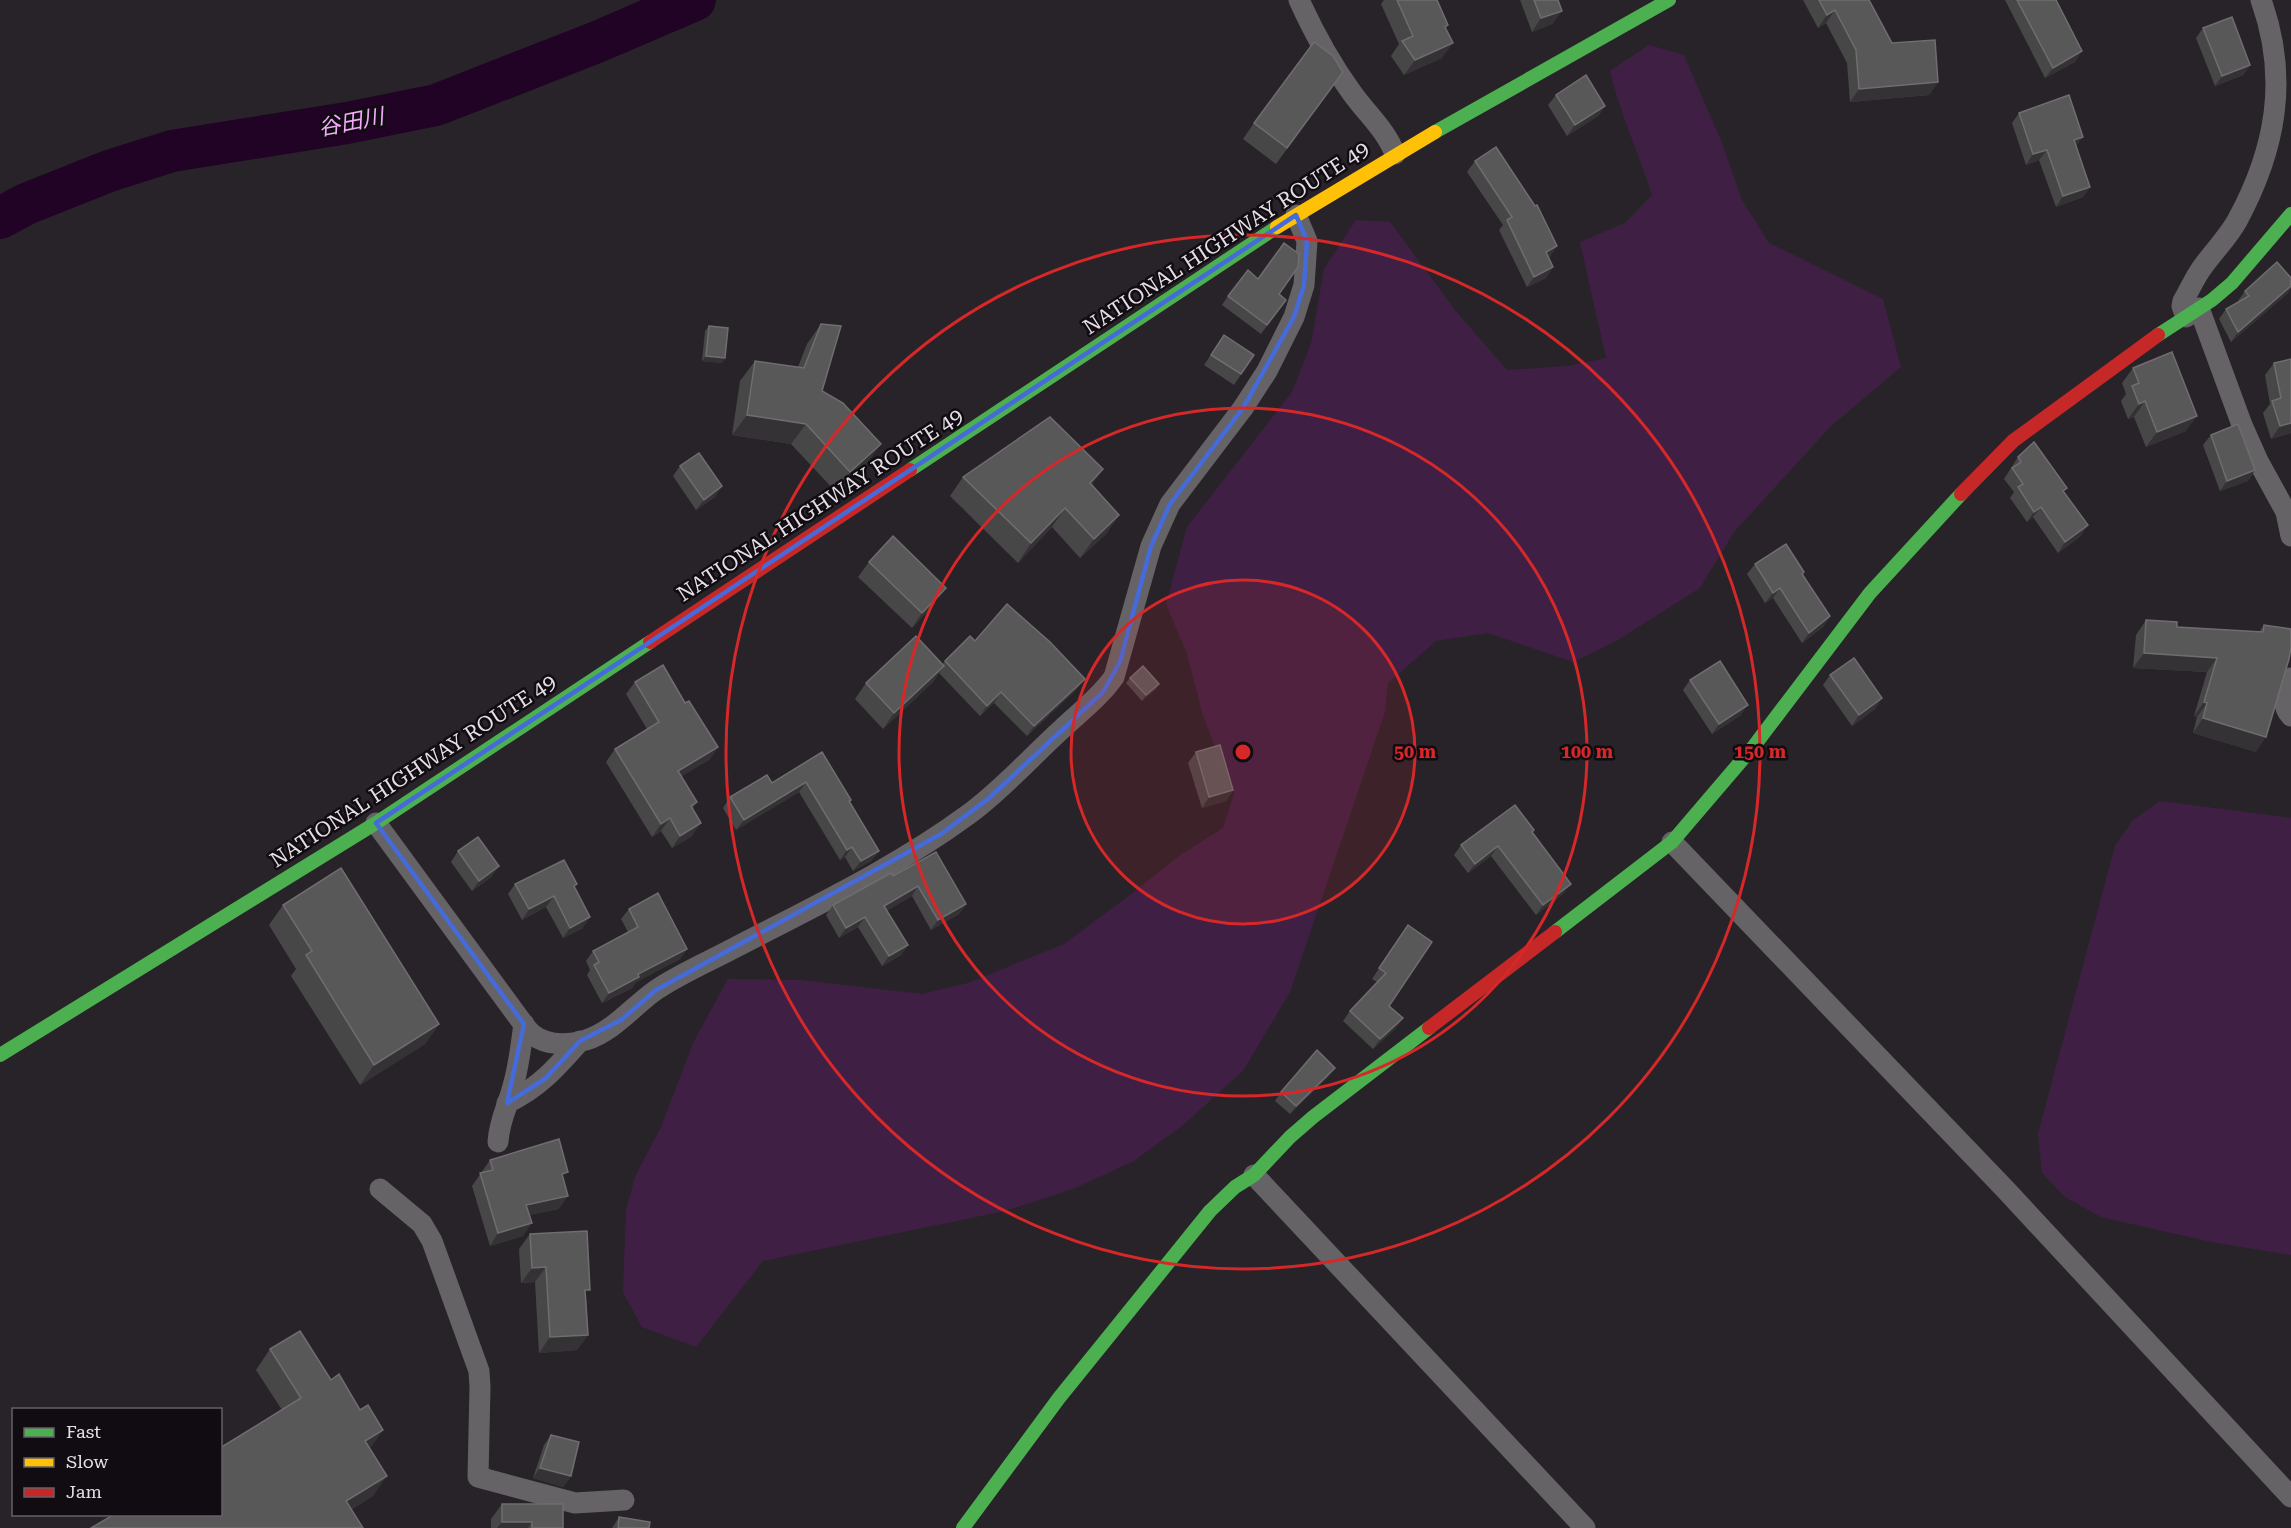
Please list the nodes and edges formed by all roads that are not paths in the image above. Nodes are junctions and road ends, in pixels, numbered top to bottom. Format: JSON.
{"nodes":[{"id":1,"x":1299,"y":0,"type":"edge"},
{"id":2,"x":1668,"y":0,"type":"edge"},
{"id":3,"x":2261,"y":0,"type":"edge"},
{"id":4,"x":1395,"y":154,"type":"junction"},
{"id":5,"x":2291,"y":214,"type":"edge"},
{"id":6,"x":1296,"y":215,"type":"junction"},
{"id":7,"x":2192,"y":313,"type":"junction"},
{"id":8,"x":2291,"y":536,"type":"edge"},
{"id":9,"x":2291,"y":678,"type":"edge"},
{"id":10,"x":2291,"y":716,"type":"edge"},
{"id":11,"x":376,"y":823,"type":"junction"},
{"id":12,"x":1672,"y":842,"type":"junction"},
{"id":13,"x":524,"y":1024,"type":"junction"},
{"id":14,"x":580,"y":1041,"type":"junction"},
{"id":15,"x":0,"y":1055,"type":"edge"},
{"id":16,"x":507,"y":1103,"type":"junction"},
{"id":17,"x":498,"y":1142,"type":"dead end"},
{"id":18,"x":1254,"y":1175,"type":"junction"},
{"id":19,"x":380,"y":1189,"type":"dead end"},
{"id":20,"x":2291,"y":1497,"type":"edge"},
{"id":21,"x":624,"y":1500,"type":"dead end"},
{"id":22,"x":963,"y":1528,"type":"edge"},
{"id":23,"x":1586,"y":1528,"type":"edge"}],
"edges":[{"from":1,"to":4,"type":"street"},
{"from":2,"to":4,"type":"main road","name":"NATIONAL HIGHWAY ROUTE 49"},
{"from":3,"to":7,"type":"street"},
{"from":4,"to":6,"type":"main road","name":"NATIONAL HIGHWAY ROUTE 49"},
{"from":5,"to":7,"type":"main road"},
{"from":6,"to":11,"type":"main road","name":"NATIONAL HIGHWAY ROUTE 49"},
{"from":6,"to":14,"type":"street"},
{"from":7,"to":8,"type":"street"},
{"from":7,"to":12,"type":"main road"},
{"from":9,"to":10,"type":"street"},
{"from":11,"to":13,"type":"street"},
{"from":11,"to":15,"type":"main road","name":"NATIONAL HIGHWAY ROUTE 49"},
{"from":12,"to":18,"type":"main road"},
{"from":12,"to":20,"type":"street"},
{"from":13,"to":14,"type":"street"},
{"from":13,"to":16,"type":"street"},
{"from":14,"to":16,"type":"street"},
{"from":16,"to":17,"type":"street"},
{"from":18,"to":22,"type":"main road"},
{"from":18,"to":23,"type":"street"},
{"from":19,"to":21,"type":"street"}]}
